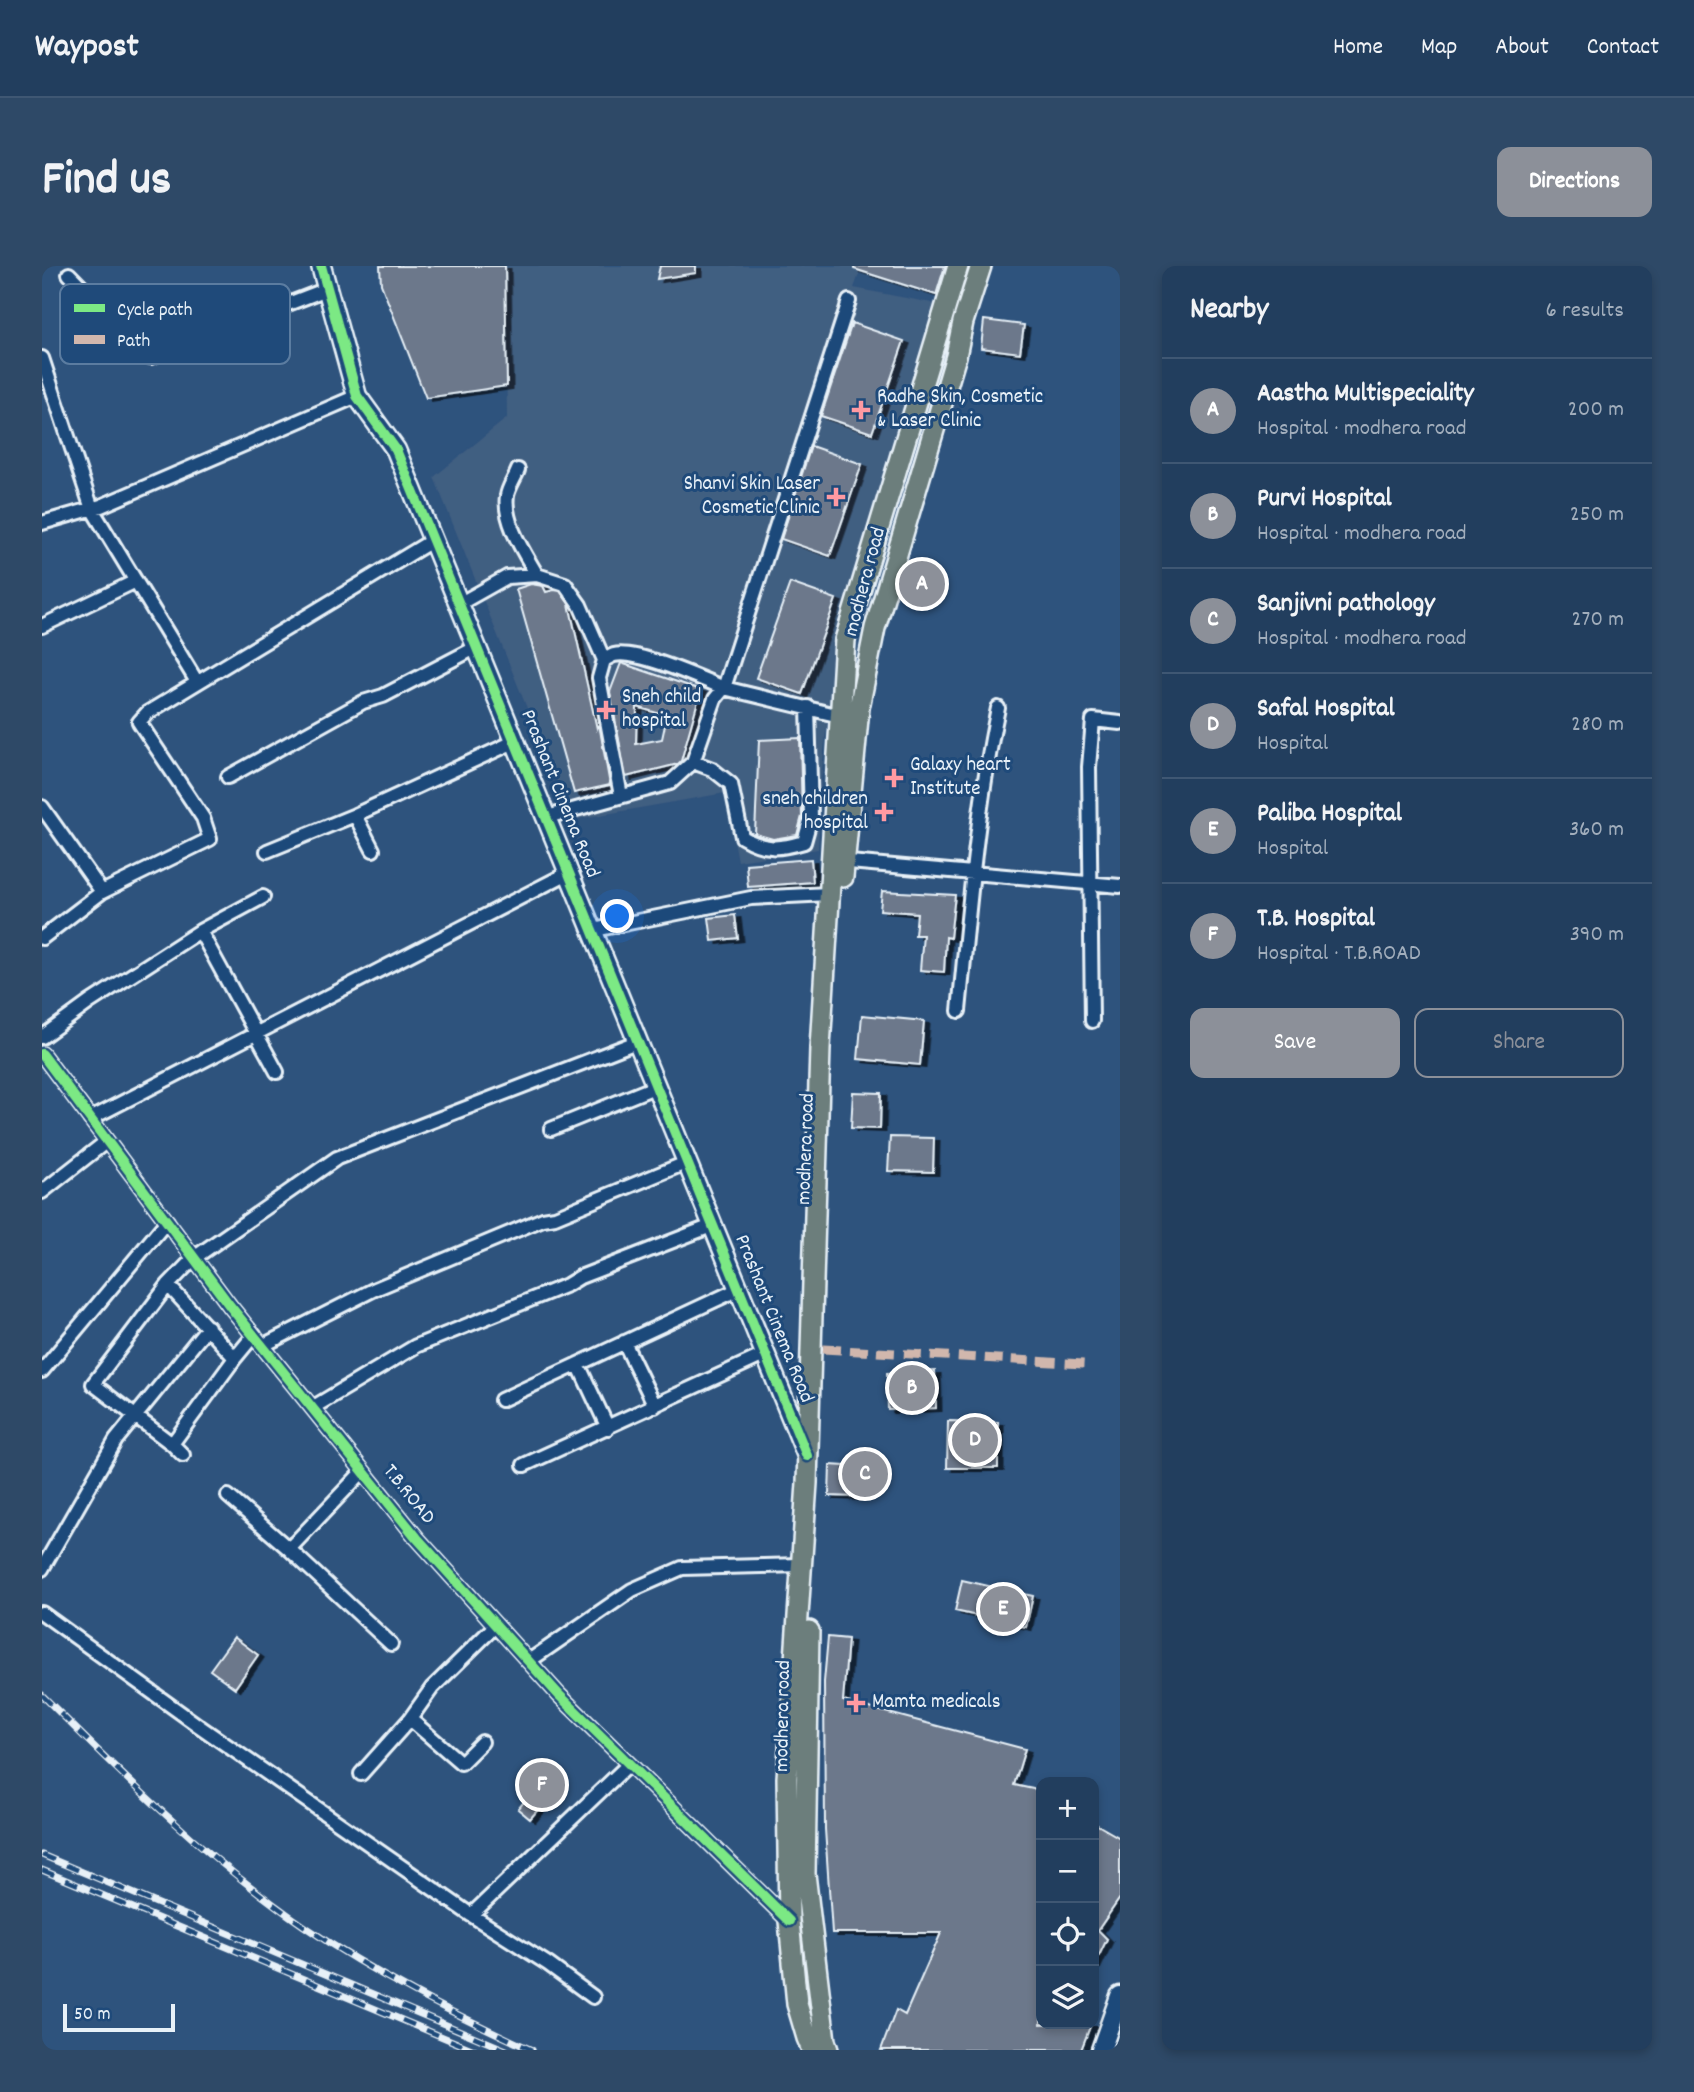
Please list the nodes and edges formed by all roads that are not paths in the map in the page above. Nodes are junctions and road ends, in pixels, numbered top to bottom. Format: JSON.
{"nodes":[{"id":1,"x":321,"y":266,"type":"edge"},
{"id":2,"x":958,"y":266,"type":"edge"},
{"id":3,"x":981,"y":266,"type":"edge"},
{"id":4,"x":69,"y":274,"type":"dead end"},
{"id":5,"x":79,"y":284,"type":"edge"},
{"id":6,"x":327,"y":289,"type":"junction"},
{"id":7,"x":849,"y":302,"type":"dead end"},
{"id":8,"x":290,"y":303,"type":"edge"},
{"id":9,"x":42,"y":358,"type":"edge"},
{"id":10,"x":357,"y":396,"type":"junction"},
{"id":11,"x":519,"y":470,"type":"dead end"},
{"id":12,"x":92,"y":509,"type":"junction"},
{"id":13,"x":42,"y":523,"type":"edge"},
{"id":14,"x":433,"y":540,"type":"junction"},
{"id":15,"x":537,"y":575,"type":"junction"},
{"id":16,"x":136,"y":581,"type":"junction"},
{"id":17,"x":459,"y":604,"type":"junction"},
{"id":18,"x":42,"y":626,"type":"edge"},
{"id":19,"x":477,"y":647,"type":"junction"},
{"id":20,"x":604,"y":660,"type":"junction"},
{"id":21,"x":197,"y":682,"type":"junction"},
{"id":22,"x":724,"y":688,"type":"junction"},
{"id":23,"x":808,"y":708,"type":"junction"},
{"id":24,"x":998,"y":708,"type":"dead end"},
{"id":25,"x":840,"y":716,"type":"junction"},
{"id":26,"x":1120,"y":723,"type":"edge"},
{"id":27,"x":516,"y":741,"type":"junction"},
{"id":28,"x":693,"y":762,"type":"junction"},
{"id":29,"x":228,"y":777,"type":"dead end"},
{"id":30,"x":621,"y":796,"type":"junction"},
{"id":31,"x":42,"y":807,"type":"edge"},
{"id":32,"x":355,"y":815,"type":"junction"},
{"id":33,"x":547,"y":817,"type":"junction"},
{"id":34,"x":373,"y":850,"type":"dead end"},
{"id":35,"x":268,"y":851,"type":"dead end"},
{"id":36,"x":838,"y":861,"type":"junction"},
{"id":37,"x":570,"y":872,"type":"junction"},
{"id":38,"x":973,"y":873,"type":"junction"},
{"id":39,"x":1090,"y":883,"type":"junction"},
{"id":40,"x":1120,"y":886,"type":"edge"},
{"id":41,"x":102,"y":892,"type":"junction"},
{"id":42,"x":829,"y":894,"type":"junction"},
{"id":43,"x":263,"y":897,"type":"dead end"},
{"id":44,"x":594,"y":930,"type":"junction"},
{"id":45,"x":200,"y":931,"type":"junction"},
{"id":46,"x":42,"y":938,"type":"edge"},
{"id":47,"x":959,"y":1011,"type":"dead end"},
{"id":48,"x":1092,"y":1021,"type":"dead end"},
{"id":49,"x":256,"y":1034,"type":"junction"},
{"id":50,"x":42,"y":1037,"type":"edge"},
{"id":51,"x":639,"y":1041,"type":"junction"},
{"id":52,"x":42,"y":1054,"type":"edge"},
{"id":53,"x":277,"y":1072,"type":"dead end"},
{"id":54,"x":657,"y":1086,"type":"junction"},
{"id":55,"x":90,"y":1119,"type":"junction"},
{"id":56,"x":551,"y":1129,"type":"dead end"},
{"id":57,"x":107,"y":1141,"type":"junction"},
{"id":58,"x":688,"y":1162,"type":"junction"},
{"id":59,"x":42,"y":1192,"type":"edge"},
{"id":60,"x":167,"y":1222,"type":"junction"},
{"id":61,"x":714,"y":1225,"type":"junction"},
{"id":62,"x":194,"y":1258,"type":"junction"},
{"id":63,"x":168,"y":1285,"type":"junction"},
{"id":64,"x":740,"y":1289,"type":"junction"},
{"id":65,"x":208,"y":1326,"type":"junction"},
{"id":66,"x":258,"y":1341,"type":"junction"},
{"id":67,"x":624,"y":1342,"type":"junction"},
{"id":68,"x":766,"y":1354,"type":"junction"},
{"id":69,"x":235,"y":1358,"type":"junction"},
{"id":70,"x":578,"y":1364,"type":"junction"},
{"id":71,"x":42,"y":1371,"type":"edge"},
{"id":72,"x":501,"y":1400,"type":"dead end"},
{"id":73,"x":655,"y":1406,"type":"junction"},
{"id":74,"x":312,"y":1408,"type":"junction"},
{"id":75,"x":135,"y":1414,"type":"junction"},
{"id":76,"x":608,"y":1428,"type":"junction"},
{"id":77,"x":172,"y":1444,"type":"junction"},
{"id":78,"x":183,"y":1455,"type":"dead end"},
{"id":79,"x":807,"y":1456,"type":"junction"},
{"id":80,"x":524,"y":1465,"type":"dead end"},
{"id":81,"x":363,"y":1471,"type":"junction"},
{"id":82,"x":228,"y":1496,"type":"dead end"},
{"id":83,"x":289,"y":1549,"type":"junction"},
{"id":84,"x":801,"y":1565,"type":"junction"},
{"id":85,"x":42,"y":1569,"type":"edge"},
{"id":86,"x":42,"y":1613,"type":"edge"},
{"id":87,"x":496,"y":1625,"type":"junction"},
{"id":88,"x":390,"y":1644,"type":"dead end"},
{"id":89,"x":528,"y":1661,"type":"junction"},
{"id":90,"x":410,"y":1719,"type":"junction"},
{"id":91,"x":482,"y":1742,"type":"dead end"},
{"id":92,"x":629,"y":1764,"type":"junction"},
{"id":93,"x":361,"y":1774,"type":"dead end"},
{"id":94,"x":471,"y":1915,"type":"junction"},
{"id":95,"x":789,"y":1921,"type":"junction"},
{"id":96,"x":1120,"y":1996,"type":"edge"},
{"id":97,"x":593,"y":1997,"type":"dead end"},
{"id":98,"x":813,"y":2050,"type":"edge"},
{"id":99,"x":828,"y":2050,"type":"edge"},
{"id":100,"x":1101,"y":2050,"type":"edge"}],
"edges":[{"from":1,"to":6,"type":"street","name":"Prashant Cinema Road"},
{"from":2,"to":25,"type":"main road"},
{"from":3,"to":36,"type":"main road","name":"modhera road"},
{"from":4,"to":5,"type":"street"},
{"from":6,"to":8,"type":"street"},
{"from":6,"to":10,"type":"street","name":"Prashant Cinema Road"},
{"from":7,"to":22,"type":"street"},
{"from":9,"to":12,"type":"street"},
{"from":10,"to":12,"type":"street"},
{"from":10,"to":14,"type":"street","name":"Prashant Cinema Road"},
{"from":11,"to":15,"type":"street"},
{"from":12,"to":13,"type":"street"},
{"from":12,"to":16,"type":"street"},
{"from":14,"to":17,"type":"street","name":"Prashant Cinema Road"},
{"from":14,"to":21,"type":"street"},
{"from":15,"to":17,"type":"street"},
{"from":15,"to":20,"type":"street"},
{"from":16,"to":18,"type":"street"},
{"from":16,"to":21,"type":"street"},
{"from":17,"to":19,"type":"street","name":"Prashant Cinema Road"},
{"from":19,"to":27,"type":"street","name":"Prashant Cinema Road"},
{"from":19,"to":29,"type":"street"},
{"from":20,"to":22,"type":"street"},
{"from":20,"to":30,"type":"street"},
{"from":21,"to":41,"type":"street"},
{"from":22,"to":23,"type":"street"},
{"from":22,"to":28,"type":"street"},
{"from":23,"to":25,"type":"street"},
{"from":23,"to":28,"type":"street"},
{"from":24,"to":38,"type":"street"},
{"from":25,"to":36,"type":"main road"},
{"from":26,"to":39,"type":"street"},
{"from":27,"to":32,"type":"street"},
{"from":27,"to":33,"type":"street","name":"Prashant Cinema Road"},
{"from":28,"to":30,"type":"street"},
{"from":30,"to":33,"type":"street"},
{"from":31,"to":41,"type":"street"},
{"from":32,"to":34,"type":"street"},
{"from":32,"to":35,"type":"street"},
{"from":33,"to":37,"type":"street","name":"Prashant Cinema Road"},
{"from":36,"to":38,"type":"street"},
{"from":36,"to":42,"type":"main road"},
{"from":36,"to":99,"type":"main road","name":"modhera road"},
{"from":37,"to":44,"type":"street","name":"Prashant Cinema Road"},
{"from":37,"to":49,"type":"street"},
{"from":38,"to":39,"type":"street"},
{"from":38,"to":47,"type":"street"},
{"from":39,"to":40,"type":"street"},
{"from":39,"to":48,"type":"street"},
{"from":41,"to":46,"type":"street"},
{"from":42,"to":44,"type":"street"},
{"from":42,"to":79,"type":"main road"},
{"from":43,"to":45,"type":"street"},
{"from":44,"to":51,"type":"street","name":"Prashant Cinema Road"},
{"from":45,"to":49,"type":"street"},
{"from":45,"to":50,"type":"street"},
{"from":49,"to":53,"type":"street"},
{"from":49,"to":55,"type":"street"},
{"from":51,"to":54,"type":"street","name":"Prashant Cinema Road"},
{"from":51,"to":62,"type":"street"},
{"from":52,"to":55,"type":"street","name":"T.B.ROAD"},
{"from":54,"to":56,"type":"street"},
{"from":54,"to":58,"type":"street","name":"Prashant Cinema Road"},
{"from":55,"to":57,"type":"street","name":"T.B.ROAD"},
{"from":57,"to":59,"type":"street"},
{"from":57,"to":60,"type":"street","name":"T.B.ROAD"},
{"from":58,"to":61,"type":"street","name":"Prashant Cinema Road"},
{"from":58,"to":66,"type":"street"},
{"from":60,"to":62,"type":"street","name":"T.B.ROAD"},
{"from":60,"to":71,"type":"street"},
{"from":61,"to":64,"type":"street","name":"Prashant Cinema Road"},
{"from":61,"to":74,"type":"street"},
{"from":62,"to":63,"type":"street"},
{"from":62,"to":66,"type":"street","name":"T.B.ROAD"},
{"from":63,"to":65,"type":"street"},
{"from":63,"to":75,"type":"street"},
{"from":64,"to":67,"type":"street"},
{"from":64,"to":68,"type":"street","name":"Prashant Cinema Road"},
{"from":65,"to":69,"type":"street"},
{"from":65,"to":75,"type":"street"},
{"from":66,"to":69,"type":"street"},
{"from":66,"to":74,"type":"street","name":"T.B.ROAD"},
{"from":67,"to":70,"type":"street"},
{"from":67,"to":73,"type":"street"},
{"from":68,"to":73,"type":"street"},
{"from":68,"to":79,"type":"street","name":"Prashant Cinema Road"},
{"from":69,"to":77,"type":"street"},
{"from":70,"to":72,"type":"street"},
{"from":70,"to":76,"type":"street"},
{"from":73,"to":76,"type":"street"},
{"from":74,"to":81,"type":"street","name":"T.B.ROAD"},
{"from":75,"to":77,"type":"street"},
{"from":75,"to":85,"type":"street"},
{"from":76,"to":80,"type":"street"},
{"from":77,"to":78,"type":"street"},
{"from":79,"to":84,"type":"main road"},
{"from":81,"to":83,"type":"street"},
{"from":81,"to":87,"type":"street","name":"T.B.ROAD"},
{"from":82,"to":83,"type":"street"},
{"from":83,"to":88,"type":"street"},
{"from":84,"to":89,"type":"street"},
{"from":84,"to":95,"type":"main road"},
{"from":86,"to":94,"type":"street"},
{"from":87,"to":89,"type":"street","name":"T.B.ROAD"},
{"from":87,"to":90,"type":"street"},
{"from":89,"to":92,"type":"street","name":"T.B.ROAD"},
{"from":90,"to":91,"type":"street"},
{"from":90,"to":93,"type":"street"},
{"from":92,"to":94,"type":"street"},
{"from":92,"to":95,"type":"street","name":"T.B.ROAD"},
{"from":94,"to":97,"type":"street"},
{"from":95,"to":98,"type":"main road"},
{"from":96,"to":100,"type":"street"}]}
